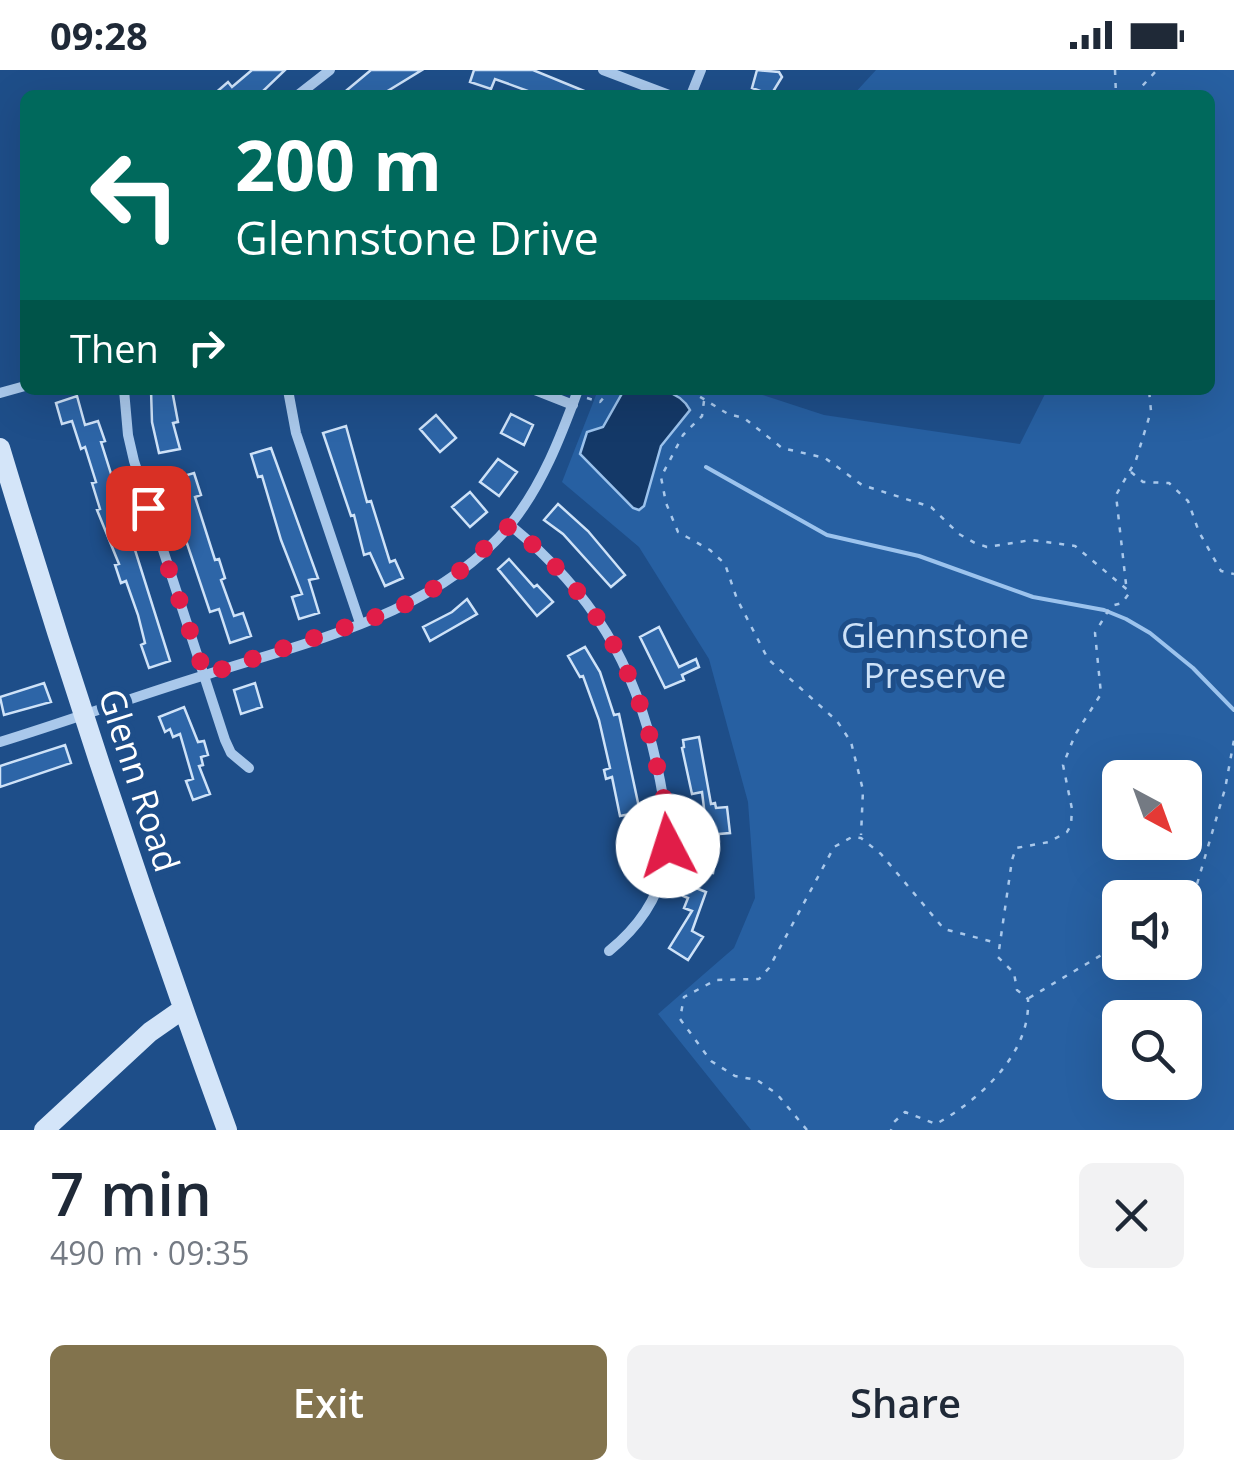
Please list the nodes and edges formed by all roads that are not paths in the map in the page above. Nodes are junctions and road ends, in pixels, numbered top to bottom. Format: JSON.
{"nodes":[{"id":1,"x":603,"y":70,"type":"edge"},
{"id":2,"x":322,"y":72,"type":"edge"},
{"id":3,"x":303,"y":90,"type":"edge"},
{"id":4,"x":656,"y":90,"type":"edge"},
{"id":5,"x":125,"y":395,"type":"edge"},
{"id":6,"x":289,"y":395,"type":"edge"},
{"id":7,"x":548,"y":395,"type":"edge"},
{"id":8,"x":581,"y":395,"type":"edge"},
{"id":9,"x":573,"y":405,"type":"junction"},
{"id":10,"x":0,"y":448,"type":"edge"},
{"id":11,"x":510,"y":525,"type":"junction"},
{"id":12,"x":360,"y":622,"type":"junction"},
{"id":13,"x":205,"y":675,"type":"junction"},
{"id":14,"x":85,"y":716,"type":"junction"},
{"id":15,"x":0,"y":742,"type":"edge"},
{"id":16,"x":248,"y":768,"type":"dead end"},
{"id":17,"x":608,"y":951,"type":"dead end"},
{"id":18,"x":183,"y":1009,"type":"junction"},
{"id":19,"x":44,"y":1130,"type":"edge"},
{"id":20,"x":227,"y":1130,"type":"edge"}],
"edges":[{"from":1,"to":4,"type":"street"},
{"from":2,"to":3,"type":"street"},
{"from":5,"to":13,"type":"street"},
{"from":6,"to":12,"type":"street"},
{"from":7,"to":9,"type":"street"},
{"from":8,"to":9,"type":"street"},
{"from":9,"to":11,"type":"street"},
{"from":10,"to":14,"type":"street","name":"Glenn Road"},
{"from":11,"to":12,"type":"street"},
{"from":11,"to":17,"type":"street"},
{"from":12,"to":13,"type":"street"},
{"from":13,"to":14,"type":"street"},
{"from":13,"to":16,"type":"street"},
{"from":14,"to":15,"type":"street"},
{"from":14,"to":18,"type":"street","name":"Glenn Road"},
{"from":18,"to":19,"type":"street"},
{"from":18,"to":20,"type":"street","name":"Glenn Road"}]}
